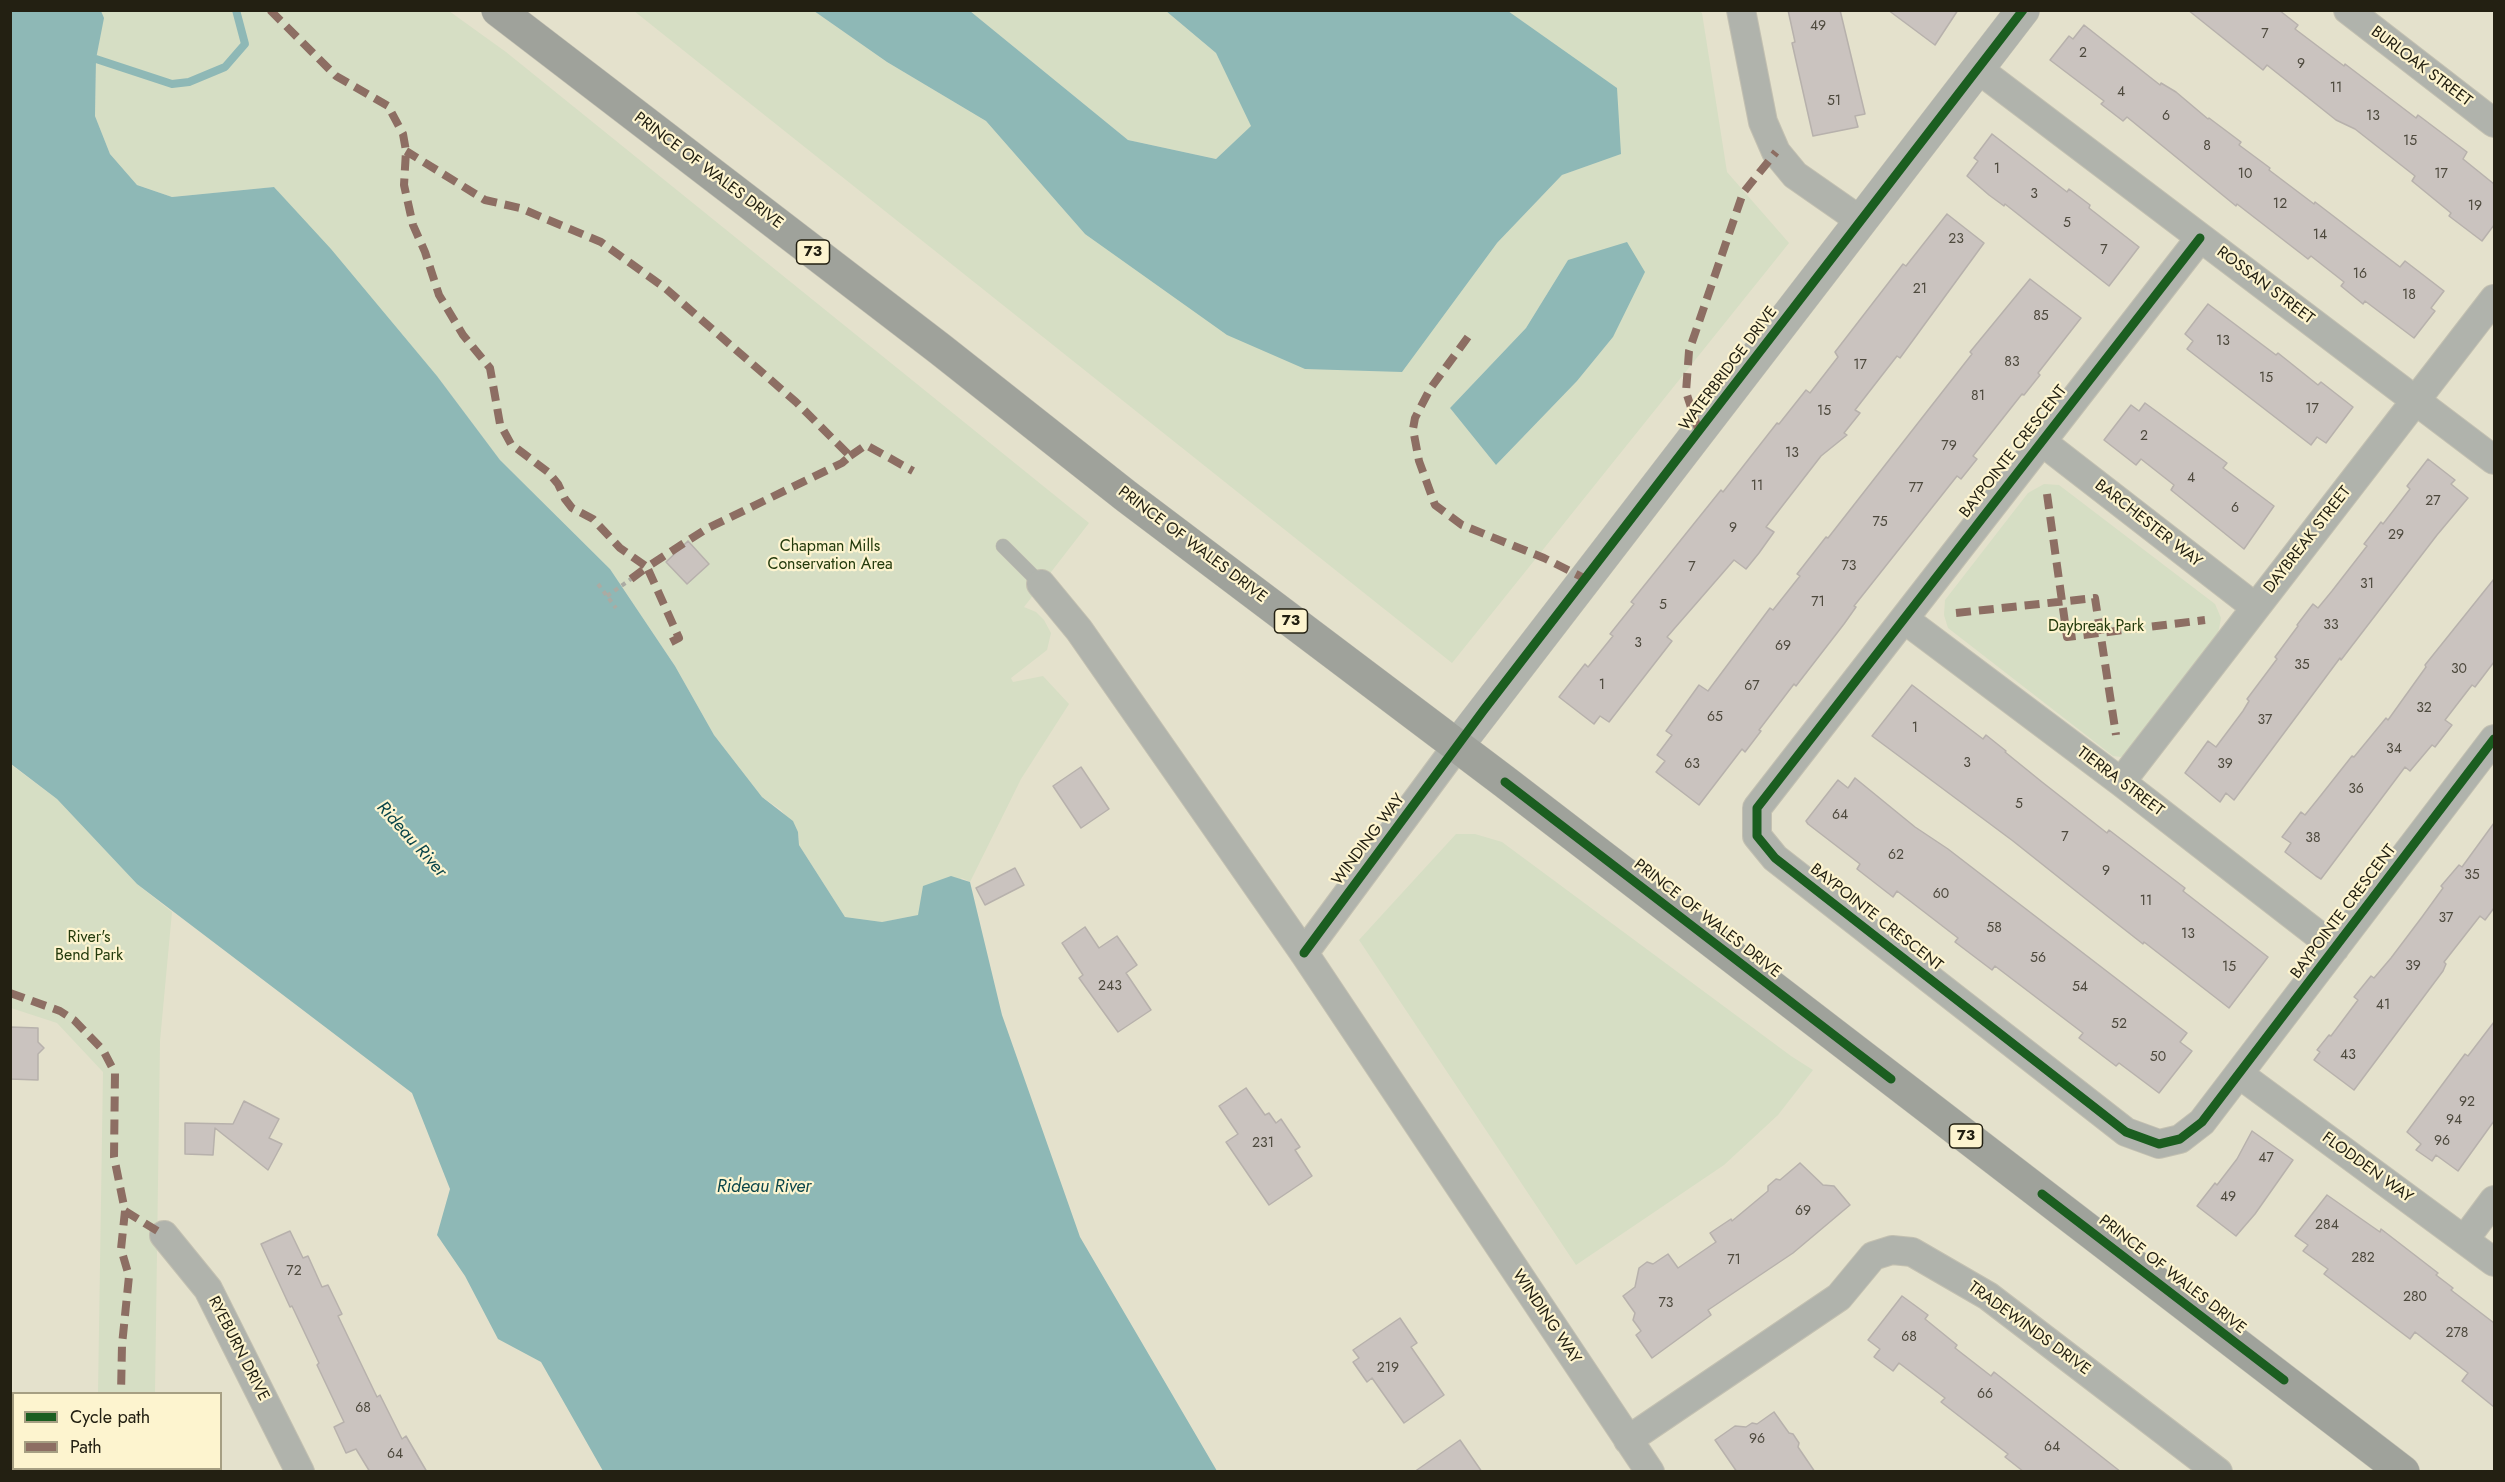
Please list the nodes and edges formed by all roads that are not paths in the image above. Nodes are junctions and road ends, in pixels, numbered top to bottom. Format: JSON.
{"nodes":[{"id":1,"x":498,"y":10,"type":"edge"},
{"id":2,"x":1741,"y":10,"type":"edge"},
{"id":3,"x":2023,"y":10,"type":"edge"},
{"id":4,"x":2348,"y":10,"type":"edge"},
{"id":5,"x":1978,"y":69,"type":"junction"},
{"id":6,"x":2494,"y":123,"type":"edge"},
{"id":7,"x":1861,"y":221,"type":"junction"},
{"id":8,"x":2200,"y":238,"type":"junction"},
{"id":9,"x":2494,"y":299,"type":"edge"},
{"id":10,"x":2418,"y":400,"type":"junction"},
{"id":11,"x":2041,"y":441,"type":"junction"},
{"id":12,"x":2494,"y":459,"type":"edge"},
{"id":13,"x":1003,"y":546,"type":"dead end"},
{"id":14,"x":1041,"y":584,"type":"joint"},
{"id":15,"x":2255,"y":607,"type":"junction"},
{"id":16,"x":1904,"y":619,"type":"junction"},
{"id":17,"x":2494,"y":739,"type":"edge"},
{"id":18,"x":1457,"y":746,"type":"junction"},
{"id":19,"x":2121,"y":782,"type":"junction"},
{"id":20,"x":2335,"y":948,"type":"junction"},
{"id":21,"x":1304,"y":952,"type":"junction"},
{"id":22,"x":2239,"y":1074,"type":"junction"},
{"id":23,"x":2494,"y":1200,"type":"edge"},
{"id":24,"x":164,"y":1235,"type":"dead end"},
{"id":25,"x":2464,"y":1239,"type":"junction"},
{"id":26,"x":2494,"y":1262,"type":"edge"},
{"id":27,"x":1628,"y":1440,"type":"junction"},
{"id":28,"x":300,"y":1472,"type":"edge"},
{"id":29,"x":1650,"y":1472,"type":"edge"},
{"id":30,"x":2218,"y":1472,"type":"edge"},
{"id":31,"x":2403,"y":1472,"type":"edge"}],
"edges":[{"from":1,"to":18,"type":"main road","name":"PRINCE OF WALES DRIVE","number":"73"},
{"from":2,"to":7,"type":"street"},
{"from":3,"to":5,"type":"street","name":"WATERBRIDGE DRIVE"},
{"from":4,"to":6,"type":"street","name":"BURLOAK STREET"},
{"from":5,"to":7,"type":"street","name":"WATERBRIDGE DRIVE"},
{"from":5,"to":8,"type":"street","name":"ROSSAN STREET"},
{"from":7,"to":18,"type":"street","name":"WATERBRIDGE DRIVE"},
{"from":8,"to":10,"type":"street","name":"ROSSAN STREET"},
{"from":8,"to":11,"type":"street","name":"BAYPOINTE CRESCENT"},
{"from":9,"to":10,"type":"street","name":"DAYBREAK STREET"},
{"from":10,"to":12,"type":"street","name":"ROSSAN STREET"},
{"from":10,"to":15,"type":"street","name":"DAYBREAK STREET"},
{"from":11,"to":15,"type":"street","name":"BARCHESTER WAY"},
{"from":11,"to":16,"type":"street","name":"BAYPOINTE CRESCENT"},
{"from":13,"to":14,"type":"lane","name":"WINDING WAY"},
{"from":14,"to":21,"type":"street","name":"WINDING WAY"},
{"from":15,"to":19,"type":"street","name":"DAYBREAK STREET"},
{"from":16,"to":19,"type":"street","name":"TIERRA STREET"},
{"from":16,"to":22,"type":"street","name":"BAYPOINTE CRESCENT"},
{"from":17,"to":20,"type":"street","name":"BAYPOINTE CRESCENT"},
{"from":18,"to":21,"type":"street","name":"WINDING WAY"},
{"from":18,"to":31,"type":"main road","name":"PRINCE OF WALES DRIVE","number":"73"},
{"from":19,"to":20,"type":"street","name":"TIERRA STREET"},
{"from":20,"to":22,"type":"street","name":"BAYPOINTE CRESCENT"},
{"from":21,"to":27,"type":"street","name":"WINDING WAY"},
{"from":22,"to":25,"type":"street","name":"FLODDEN WAY"},
{"from":23,"to":25,"type":"street"},
{"from":24,"to":28,"type":"street","name":"RYEBURN DRIVE"},
{"from":25,"to":26,"type":"street","name":"FLODDEN WAY"},
{"from":27,"to":29,"type":"street","name":"WINDING WAY"},
{"from":27,"to":30,"type":"street","name":"TRADEWINDS DRIVE"}]}
